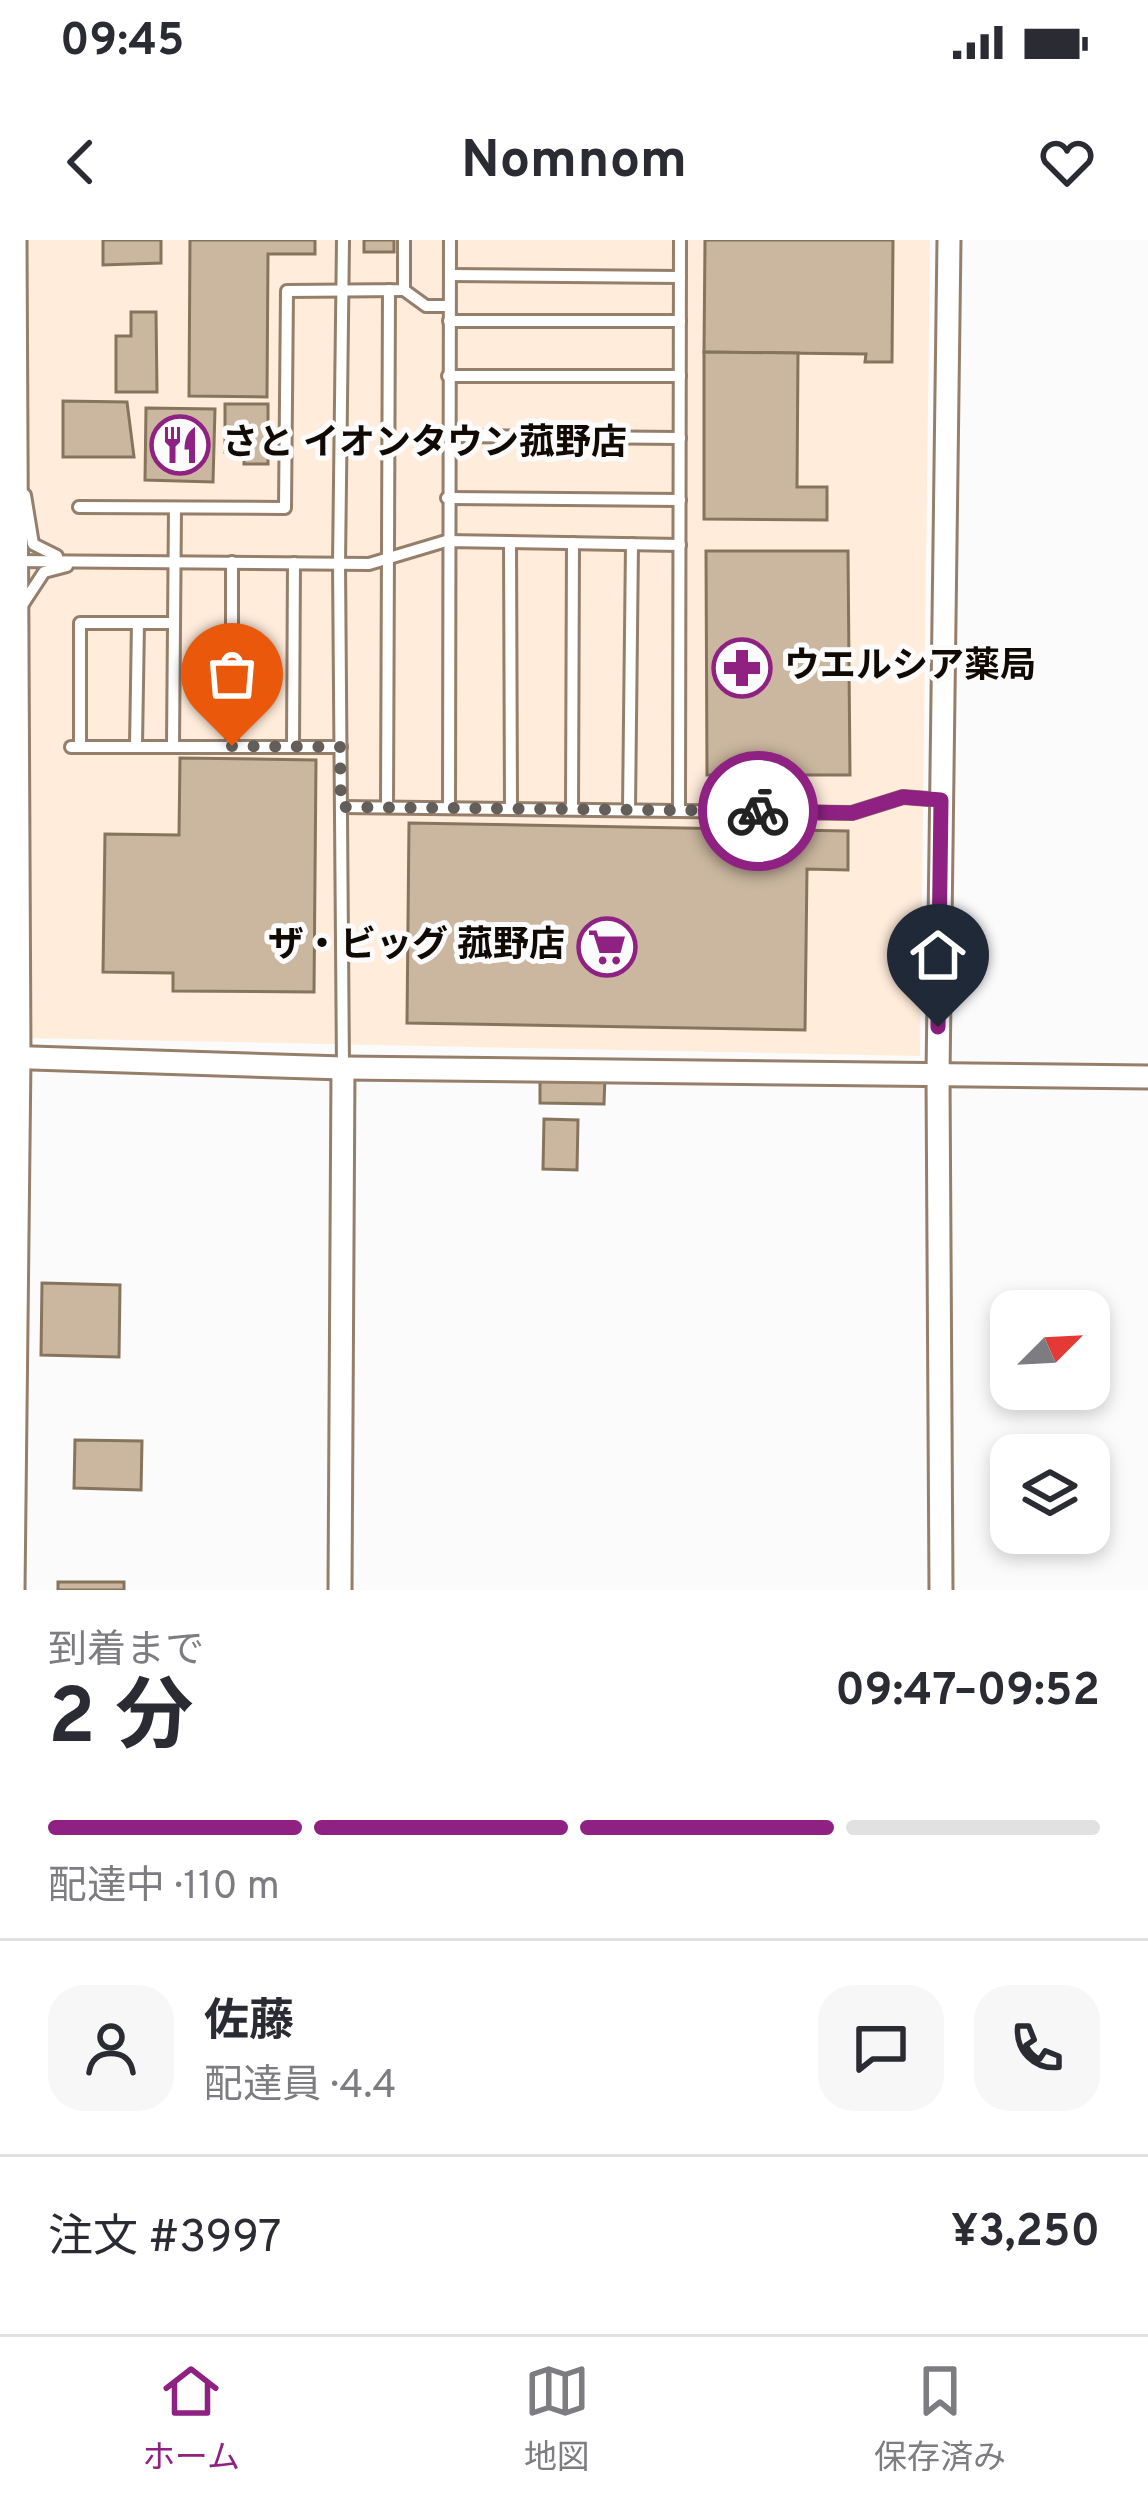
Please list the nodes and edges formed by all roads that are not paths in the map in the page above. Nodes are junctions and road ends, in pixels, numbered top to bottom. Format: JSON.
{"nodes":[{"id":1,"x":7,"y":240,"type":"edge"},
{"id":2,"x":343,"y":240,"type":"edge"},
{"id":3,"x":404,"y":240,"type":"edge"},
{"id":4,"x":450,"y":240,"type":"edge"},
{"id":5,"x":680,"y":240,"type":"edge"},
{"id":6,"x":949,"y":240,"type":"edge"},
{"id":7,"x":450,"y":275,"type":"junction"},
{"id":8,"x":680,"y":277,"type":"junction"},
{"id":9,"x":389,"y":290,"type":"junction"},
{"id":10,"x":404,"y":290,"type":"junction"},
{"id":11,"x":342,"y":291,"type":"junction"},
{"id":12,"x":449,"y":306,"type":"junction"},
{"id":13,"x":449,"y":321,"type":"junction"},
{"id":14,"x":680,"y":321,"type":"junction"},
{"id":15,"x":448,"y":376,"type":"junction"},
{"id":16,"x":680,"y":376,"type":"junction"},
{"id":17,"x":10,"y":409,"type":"junction"},
{"id":18,"x":448,"y":436,"type":"junction"},
{"id":19,"x":680,"y":438,"type":"junction"},
{"id":20,"x":447,"y":498,"type":"junction"},
{"id":21,"x":680,"y":500,"type":"junction"},
{"id":22,"x":80,"y":507,"type":"dead end"},
{"id":23,"x":175,"y":508,"type":"junction"},
{"id":24,"x":446,"y":541,"type":"junction"},
{"id":25,"x":510,"y":542,"type":"junction"},
{"id":26,"x":573,"y":543,"type":"junction"},
{"id":27,"x":632,"y":544,"type":"junction"},
{"id":28,"x":680,"y":545,"type":"junction"},
{"id":29,"x":10,"y":561,"type":"junction"},
{"id":30,"x":88,"y":562,"type":"junction"},
{"id":31,"x":176,"y":562,"type":"junction"},
{"id":32,"x":232,"y":562,"type":"junction"},
{"id":33,"x":385,"y":562,"type":"junction"},
{"id":34,"x":294,"y":563,"type":"junction"},
{"id":35,"x":339,"y":563,"type":"junction"},
{"id":36,"x":138,"y":623,"type":"junction"},
{"id":37,"x":174,"y":623,"type":"junction"},
{"id":38,"x":10,"y":669,"type":"junction"},
{"id":39,"x":173,"y":745,"type":"junction"},
{"id":40,"x":136,"y":746,"type":"junction"},
{"id":41,"x":232,"y":746,"type":"junction"},
{"id":42,"x":293,"y":746,"type":"junction"},
{"id":43,"x":340,"y":747,"type":"junction"},
{"id":44,"x":941,"y":800,"type":"junction"},
{"id":45,"x":341,"y":807,"type":"junction"},
{"id":46,"x":387,"y":807,"type":"junction"},
{"id":47,"x":449,"y":808,"type":"junction"},
{"id":48,"x":511,"y":808,"type":"junction"},
{"id":49,"x":572,"y":809,"type":"junction"},
{"id":50,"x":629,"y":809,"type":"junction"},
{"id":51,"x":679,"y":810,"type":"junction"},
{"id":52,"x":5,"y":1057,"type":"edge"},
{"id":53,"x":344,"y":1068,"type":"junction"},
{"id":54,"x":938,"y":1075,"type":"junction"},
{"id":55,"x":1148,"y":1078,"type":"edge"},
{"id":56,"x":4,"y":1590,"type":"edge"},
{"id":57,"x":340,"y":1590,"type":"edge"},
{"id":58,"x":941,"y":1590,"type":"edge"}],
"edges":[{"from":1,"to":17,"type":"highway"},
{"from":2,"to":11,"type":"lane"},
{"from":3,"to":10,"type":"lane"},
{"from":4,"to":7,"type":"lane"},
{"from":5,"to":8,"type":"lane"},
{"from":6,"to":44,"type":"street"},
{"from":7,"to":8,"type":"lane"},
{"from":7,"to":12,"type":"lane"},
{"from":8,"to":14,"type":"lane"},
{"from":9,"to":10,"type":"lane"},
{"from":9,"to":11,"type":"lane"},
{"from":9,"to":33,"type":"lane"},
{"from":10,"to":12,"type":"lane"},
{"from":11,"to":23,"type":"lane"},
{"from":11,"to":35,"type":"lane"},
{"from":12,"to":13,"type":"lane"},
{"from":13,"to":14,"type":"lane"},
{"from":13,"to":15,"type":"lane"},
{"from":14,"to":16,"type":"lane"},
{"from":15,"to":16,"type":"lane"},
{"from":15,"to":18,"type":"lane"},
{"from":16,"to":19,"type":"lane"},
{"from":17,"to":29,"type":"highway"},
{"from":17,"to":30,"type":"lane"},
{"from":18,"to":19,"type":"lane"},
{"from":18,"to":20,"type":"lane"},
{"from":19,"to":21,"type":"lane"},
{"from":20,"to":21,"type":"lane"},
{"from":20,"to":24,"type":"lane"},
{"from":21,"to":28,"type":"lane"},
{"from":22,"to":23,"type":"lane"},
{"from":23,"to":31,"type":"lane"},
{"from":24,"to":25,"type":"lane"},
{"from":24,"to":33,"type":"lane"},
{"from":24,"to":47,"type":"lane"},
{"from":25,"to":26,"type":"lane"},
{"from":25,"to":48,"type":"lane"},
{"from":26,"to":27,"type":"lane"},
{"from":26,"to":49,"type":"lane"},
{"from":27,"to":28,"type":"lane"},
{"from":27,"to":50,"type":"lane"},
{"from":28,"to":51,"type":"lane"},
{"from":29,"to":30,"type":"lane"},
{"from":29,"to":38,"type":"highway"},
{"from":30,"to":31,"type":"lane"},
{"from":30,"to":38,"type":"lane"},
{"from":31,"to":32,"type":"lane"},
{"from":31,"to":37,"type":"lane"},
{"from":32,"to":34,"type":"lane"},
{"from":32,"to":41,"type":"lane"},
{"from":33,"to":35,"type":"lane"},
{"from":33,"to":46,"type":"lane"},
{"from":34,"to":35,"type":"lane"},
{"from":34,"to":42,"type":"lane"},
{"from":35,"to":43,"type":"lane"},
{"from":36,"to":37,"type":"lane"},
{"from":36,"to":40,"type":"lane"},
{"from":36,"to":40,"type":"lane"},
{"from":37,"to":39,"type":"lane"},
{"from":38,"to":52,"type":"highway"},
{"from":39,"to":40,"type":"lane"},
{"from":39,"to":41,"type":"lane"},
{"from":41,"to":42,"type":"lane"},
{"from":42,"to":43,"type":"lane"},
{"from":43,"to":45,"type":"lane"},
{"from":44,"to":51,"type":"lane"},
{"from":44,"to":54,"type":"street"},
{"from":45,"to":46,"type":"lane"},
{"from":45,"to":53,"type":"lane"},
{"from":46,"to":47,"type":"lane"},
{"from":47,"to":48,"type":"lane"},
{"from":48,"to":49,"type":"lane"},
{"from":49,"to":50,"type":"lane"},
{"from":50,"to":51,"type":"lane"},
{"from":52,"to":53,"type":"street"},
{"from":52,"to":56,"type":"highway"},
{"from":53,"to":54,"type":"street"},
{"from":53,"to":57,"type":"street"},
{"from":54,"to":55,"type":"street"},
{"from":54,"to":58,"type":"street"}]}
